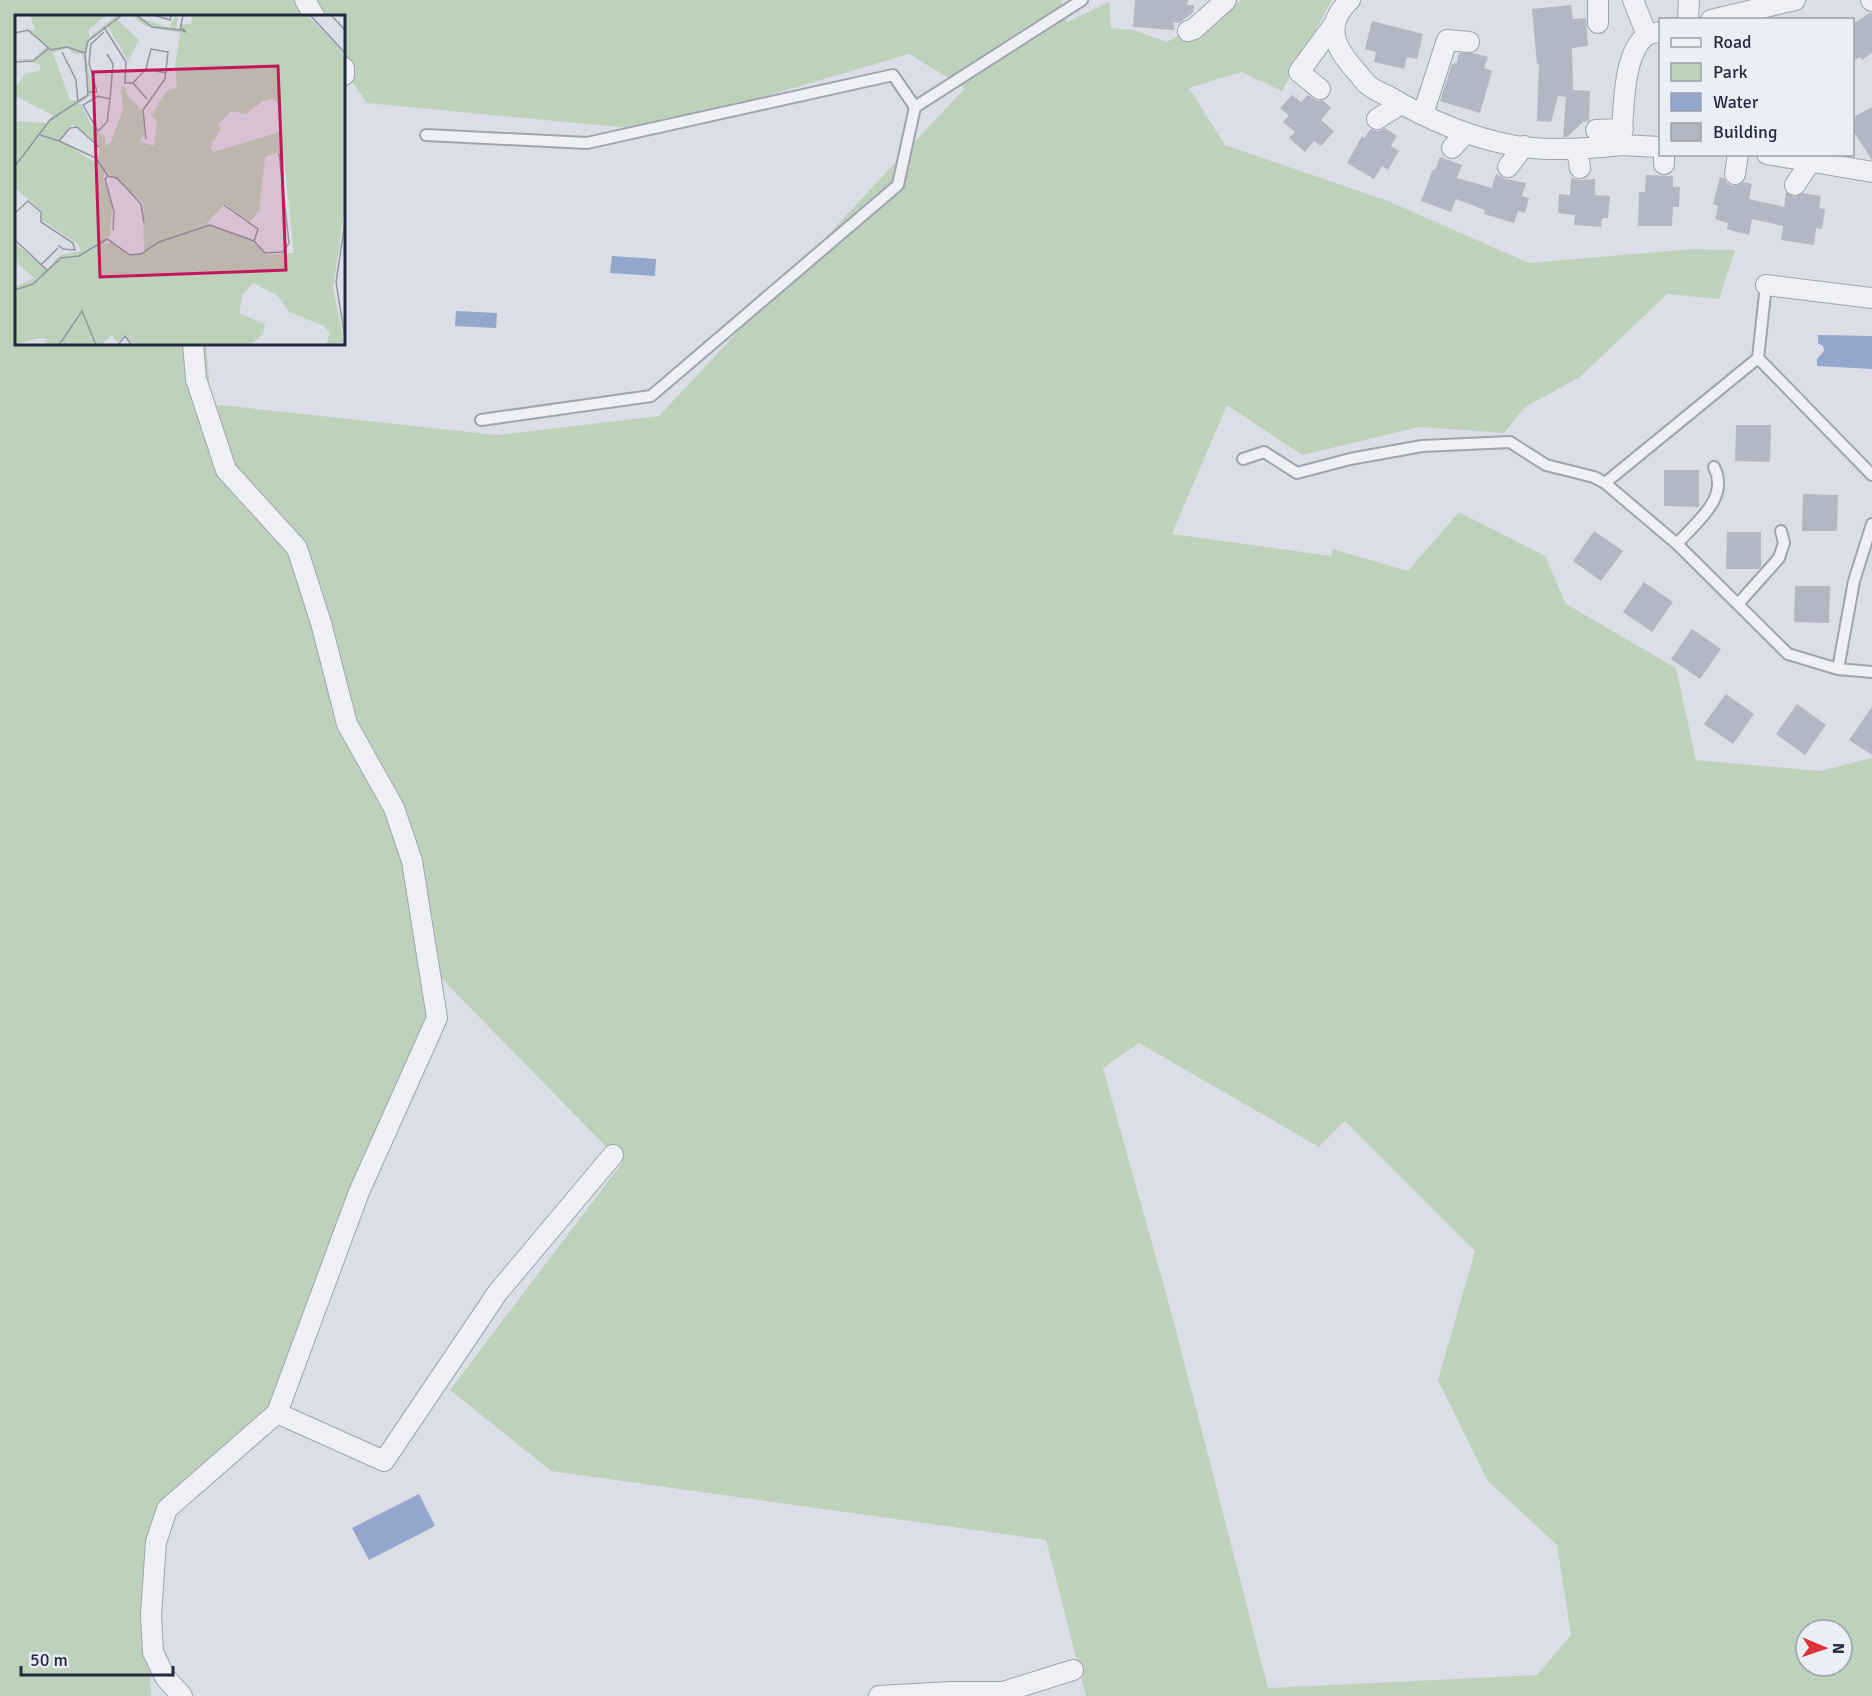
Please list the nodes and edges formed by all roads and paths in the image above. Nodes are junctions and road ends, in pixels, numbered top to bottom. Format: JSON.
{"nodes":[{"id":1,"x":305,"y":0,"type":"edge"},
{"id":2,"x":1082,"y":0,"type":"edge"},
{"id":3,"x":1226,"y":0,"type":"edge"},
{"id":4,"x":1350,"y":0,"type":"edge"},
{"id":5,"x":1598,"y":0,"type":"edge"},
{"id":6,"x":1633,"y":0,"type":"edge"},
{"id":7,"x":1689,"y":0,"type":"edge"},
{"id":8,"x":1795,"y":0,"type":"edge"},
{"id":9,"x":313,"y":15,"type":"edge"},
{"id":10,"x":1688,"y":18,"type":"edge"},
{"id":11,"x":1719,"y":18,"type":"edge"},
{"id":12,"x":1335,"y":23,"type":"junction"},
{"id":13,"x":1598,"y":23,"type":"dead end"},
{"id":14,"x":1188,"y":31,"type":"dead end"},
{"id":15,"x":1654,"y":33,"type":"edge"},
{"id":16,"x":1469,"y":42,"type":"dead end"},
{"id":17,"x":1320,"y":89,"type":"dead end"},
{"id":18,"x":1401,"y":104,"type":"junction"},
{"id":19,"x":915,"y":107,"type":"junction"},
{"id":20,"x":1423,"y":114,"type":"junction"},
{"id":21,"x":1377,"y":119,"type":"dead end"},
{"id":22,"x":1596,"y":130,"type":"dead end"},
{"id":23,"x":1466,"y":133,"type":"junction"},
{"id":24,"x":426,"y":135,"type":"dead end"},
{"id":25,"x":1622,"y":137,"type":"junction"},
{"id":26,"x":1524,"y":146,"type":"junction"},
{"id":27,"x":1452,"y":148,"type":"dead end"},
{"id":28,"x":1659,"y":153,"type":"edge"},
{"id":29,"x":1780,"y":156,"type":"edge"},
{"id":30,"x":1811,"y":161,"type":"junction"},
{"id":31,"x":1508,"y":167,"type":"dead end"},
{"id":32,"x":1869,"y":170,"type":"edge"},
{"id":33,"x":1795,"y":185,"type":"dead end"},
{"id":34,"x":1766,"y":285,"type":"joint"},
{"id":35,"x":1872,"y":298,"type":"edge"},
{"id":36,"x":193,"y":345,"type":"edge"},
{"id":37,"x":1758,"y":358,"type":"junction"},
{"id":38,"x":481,"y":420,"type":"dead end"},
{"id":39,"x":1243,"y":459,"type":"dead end"},
{"id":40,"x":1714,"y":467,"type":"dead end"},
{"id":41,"x":1872,"y":475,"type":"edge"},
{"id":42,"x":1605,"y":483,"type":"junction"},
{"id":43,"x":1872,"y":524,"type":"edge"},
{"id":44,"x":1781,"y":531,"type":"dead end"},
{"id":45,"x":1677,"y":544,"type":"junction"},
{"id":46,"x":1738,"y":604,"type":"junction"},
{"id":47,"x":1838,"y":669,"type":"junction"},
{"id":48,"x":1872,"y":672,"type":"edge"},
{"id":49,"x":613,"y":1155,"type":"dead end"},
{"id":50,"x":278,"y":1413,"type":"junction"},
{"id":51,"x":1073,"y":1670,"type":"dead end"},
{"id":52,"x":182,"y":1696,"type":"edge"},
{"id":53,"x":879,"y":1696,"type":"edge"}],
"edges":[{"from":1,"to":9,"type":"street"},
{"from":2,"to":19,"type":"lane"},
{"from":3,"to":14,"type":"street"},
{"from":4,"to":12,"type":"street"},
{"from":5,"to":13,"type":"street"},
{"from":6,"to":15,"type":"street"},
{"from":7,"to":10,"type":"street"},
{"from":8,"to":11,"type":"street"},
{"from":12,"to":17,"type":"street"},
{"from":12,"to":18,"type":"street"},
{"from":15,"to":25,"type":"street"},
{"from":16,"to":20,"type":"street"},
{"from":18,"to":20,"type":"street"},
{"from":18,"to":21,"type":"street"},
{"from":19,"to":24,"type":"lane"},
{"from":19,"to":38,"type":"lane"},
{"from":20,"to":23,"type":"street"},
{"from":22,"to":25,"type":"street"},
{"from":23,"to":26,"type":"street"},
{"from":23,"to":27,"type":"street"},
{"from":25,"to":26,"type":"street"},
{"from":25,"to":28,"type":"street"},
{"from":26,"to":31,"type":"street"},
{"from":29,"to":30,"type":"street"},
{"from":30,"to":32,"type":"street"},
{"from":30,"to":33,"type":"street"},
{"from":34,"to":35,"type":"street"},
{"from":34,"to":37,"type":"lane"},
{"from":36,"to":50,"type":"street"},
{"from":37,"to":41,"type":"lane"},
{"from":37,"to":42,"type":"lane"},
{"from":39,"to":42,"type":"lane"},
{"from":40,"to":45,"type":"lane"},
{"from":42,"to":45,"type":"lane"},
{"from":43,"to":47,"type":"lane"},
{"from":44,"to":46,"type":"lane"},
{"from":45,"to":46,"type":"lane"},
{"from":46,"to":47,"type":"lane"},
{"from":47,"to":48,"type":"lane"},
{"from":49,"to":50,"type":"street"},
{"from":50,"to":52,"type":"street"},
{"from":51,"to":53,"type":"street"}]}
